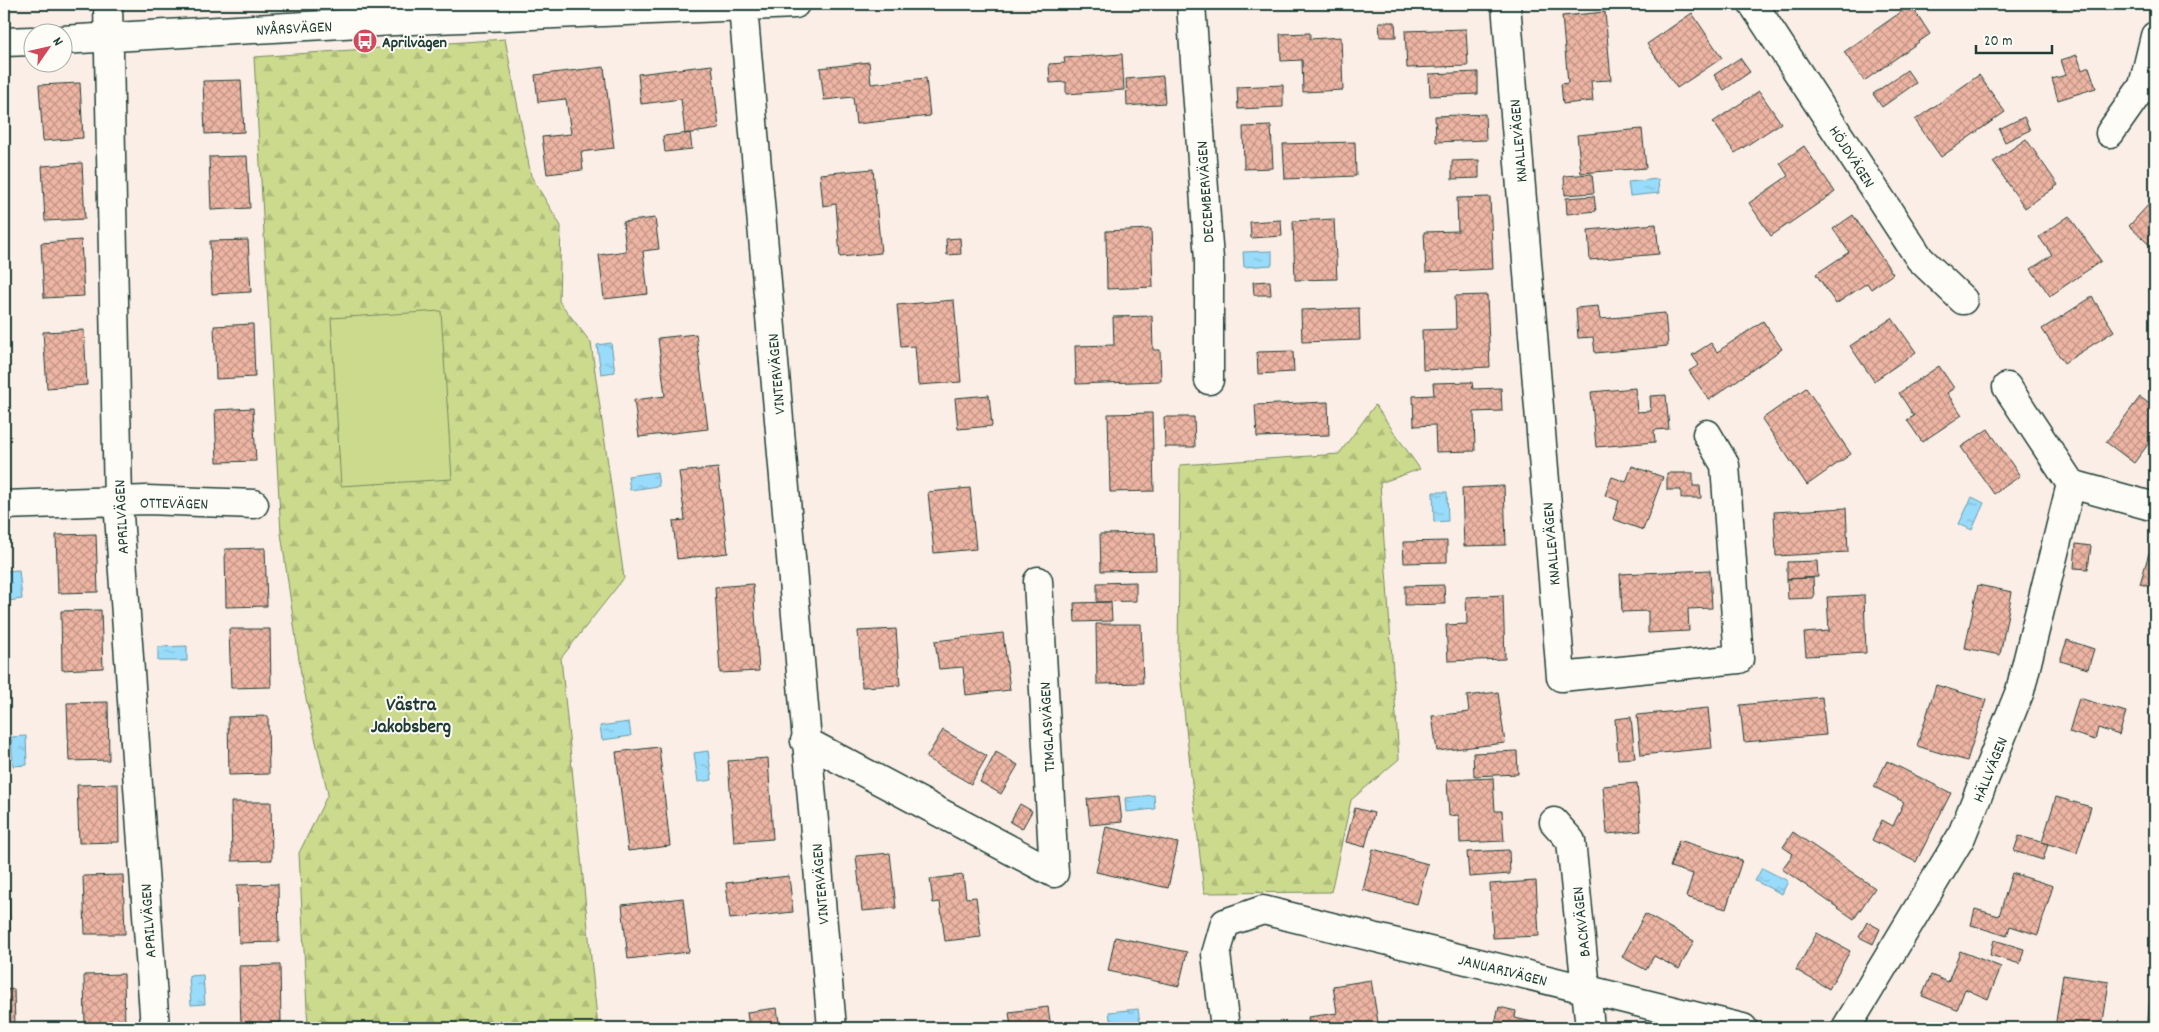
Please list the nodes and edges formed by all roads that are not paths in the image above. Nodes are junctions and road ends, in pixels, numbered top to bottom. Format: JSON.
{"nodes":[{"id":1,"x":108,"y":4,"type":"edge"},
{"id":2,"x":795,"y":4,"type":"edge"},
{"id":3,"x":1192,"y":4,"type":"edge"},
{"id":4,"x":1506,"y":4,"type":"edge"},
{"id":5,"x":1753,"y":4,"type":"edge"},
{"id":6,"x":743,"y":7,"type":"junction"},
{"id":7,"x":412,"y":12,"type":"edge"},
{"id":8,"x":2155,"y":36,"type":"edge"},
{"id":9,"x":110,"y":39,"type":"junction"},
{"id":10,"x":72,"y":40,"type":"edge"},
{"id":11,"x":22,"y":41,"type":"edge"},
{"id":12,"x":4,"y":42,"type":"edge"},
{"id":13,"x":2110,"y":133,"type":"dead end"},
{"id":14,"x":1963,"y":300,"type":"dead end"},
{"id":15,"x":1209,"y":380,"type":"dead end"},
{"id":16,"x":2007,"y":387,"type":"dead end"},
{"id":17,"x":1707,"y":434,"type":"dead end"},
{"id":18,"x":2070,"y":484,"type":"junction"},
{"id":19,"x":118,"y":501,"type":"junction"},
{"id":20,"x":254,"y":504,"type":"dead end"},
{"id":21,"x":4,"y":505,"type":"edge"},
{"id":22,"x":2155,"y":506,"type":"edge"},
{"id":23,"x":1038,"y":581,"type":"dead end"},
{"id":24,"x":806,"y":741,"type":"junction"},
{"id":25,"x":1554,"y":822,"type":"dead end"},
{"id":26,"x":1587,"y":990,"type":"junction"},
{"id":27,"x":155,"y":1028,"type":"edge"},
{"id":28,"x":832,"y":1028,"type":"edge"},
{"id":29,"x":1225,"y":1028,"type":"edge"},
{"id":30,"x":1590,"y":1028,"type":"edge"},
{"id":31,"x":1743,"y":1028,"type":"edge"},
{"id":32,"x":1846,"y":1028,"type":"edge"}],
"edges":[{"from":1,"to":9,"type":"street","name":"APRILVÄGEN"},
{"from":2,"to":6,"type":"street","name":"NYÅRSVÄGEN"},
{"from":3,"to":15,"type":"street","name":"DECEMBERVÄGEN"},
{"from":4,"to":17,"type":"street","name":"KNALLEVÄGEN"},
{"from":5,"to":14,"type":"street","name":"HÖJDVÄGEN"},
{"from":6,"to":7,"type":"street","name":"NYÅRSVÄGEN"},
{"from":6,"to":24,"type":"street","name":"VINTERVÄGEN"},
{"from":7,"to":9,"type":"street","name":"NYÅRSVÄGEN"},
{"from":8,"to":13,"type":"street"},
{"from":9,"to":10,"type":"street","name":"NYÅRSVÄGEN"},
{"from":9,"to":19,"type":"street","name":"APRILVÄGEN"},
{"from":11,"to":12,"type":"street"},
{"from":16,"to":18,"type":"street"},
{"from":18,"to":22,"type":"street"},
{"from":18,"to":32,"type":"street","name":"HÄLLVÄGEN"},
{"from":19,"to":20,"type":"street","name":"OTTEVÄGEN"},
{"from":19,"to":21,"type":"street","name":"OTTEVÄGEN"},
{"from":19,"to":27,"type":"street","name":"APRILVÄGEN"},
{"from":23,"to":24,"type":"street","name":"TIMGLASVÄGEN"},
{"from":24,"to":28,"type":"street","name":"VINTERVÄGEN"},
{"from":25,"to":26,"type":"street","name":"BACKVÄGEN"},
{"from":26,"to":29,"type":"street","name":"JANUARIVÄGEN"},
{"from":26,"to":30,"type":"street","name":"BACKVÄGEN"},
{"from":26,"to":31,"type":"street","name":"JANUARIVÄGEN"}]}
